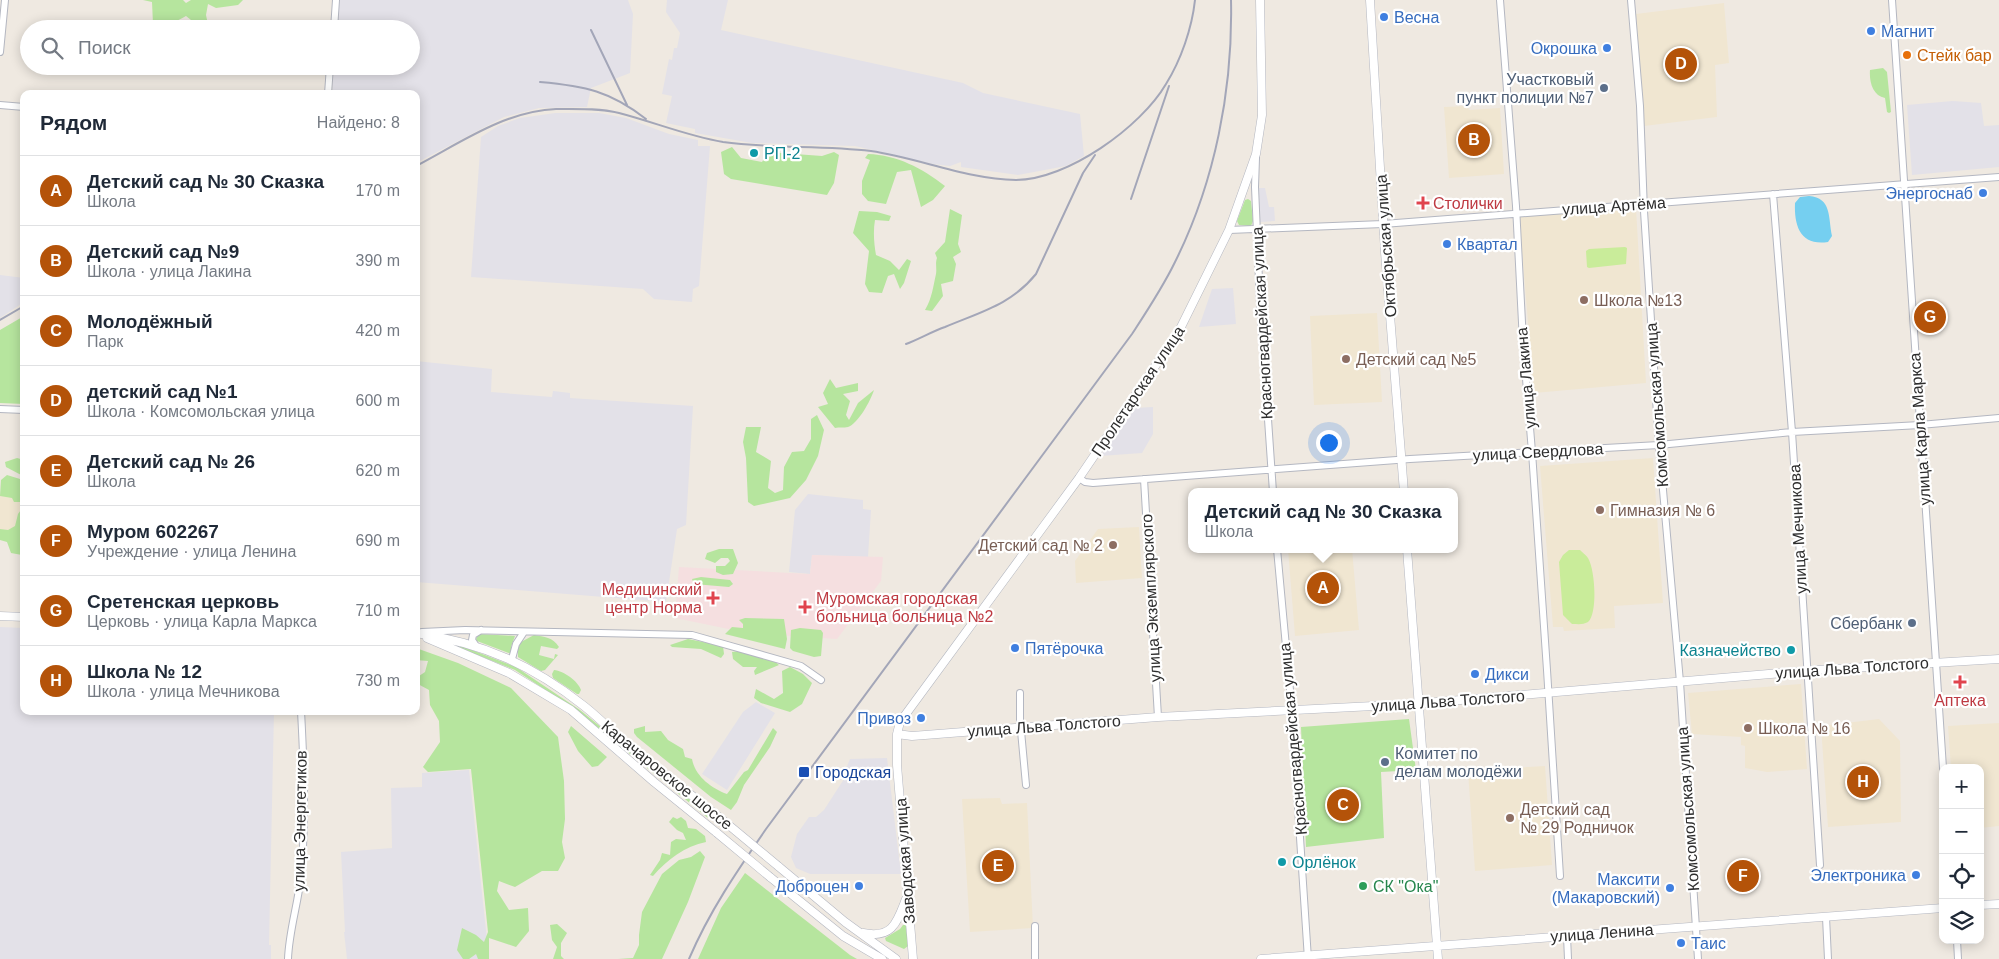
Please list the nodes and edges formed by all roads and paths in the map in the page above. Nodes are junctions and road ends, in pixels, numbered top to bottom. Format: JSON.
{"nodes":[{"id":1,"x":6,"y":0,"type":"edge"},
{"id":2,"x":336,"y":0,"type":"edge"},
{"id":3,"x":1260,"y":0,"type":"edge"},
{"id":4,"x":1370,"y":0,"type":"edge"},
{"id":5,"x":1500,"y":0,"type":"edge"},
{"id":6,"x":1631,"y":0,"type":"edge"},
{"id":7,"x":1892,"y":0,"type":"edge"},
{"id":8,"x":335,"y":20,"type":"edge"},
{"id":9,"x":0,"y":52,"type":"edge"},
{"id":10,"x":329,"y":75,"type":"edge"},
{"id":11,"x":328,"y":90,"type":"edge"},
{"id":12,"x":0,"y":105,"type":"edge"},
{"id":13,"x":20,"y":107,"type":"edge"},
{"id":14,"x":1256,"y":154,"type":"junction"},
{"id":15,"x":1999,"y":177,"type":"edge"},
{"id":16,"x":1905,"y":184,"type":"junction"},
{"id":17,"x":1773,"y":194,"type":"junction"},
{"id":18,"x":1643,"y":204,"type":"junction"},
{"id":19,"x":1516,"y":213,"type":"junction"},
{"id":20,"x":1384,"y":224,"type":"junction"},
{"id":21,"x":1256,"y":228,"type":"junction"},
{"id":22,"x":1229,"y":230,"type":"junction"},
{"id":23,"x":0,"y":409,"type":"edge"},
{"id":24,"x":20,"y":410,"type":"edge"},
{"id":25,"x":1999,"y":418,"type":"edge"},
{"id":26,"x":1920,"y":425,"type":"junction"},
{"id":27,"x":1792,"y":432,"type":"junction"},
{"id":28,"x":1659,"y":445,"type":"junction"},
{"id":29,"x":1532,"y":452,"type":"junction"},
{"id":30,"x":1402,"y":460,"type":"junction"},
{"id":31,"x":1272,"y":470,"type":"junction"},
{"id":32,"x":1079,"y":478,"type":"junction"},
{"id":33,"x":1144,"y":479,"type":"junction"},
{"id":34,"x":1273,"y":488,"type":"edge"},
{"id":35,"x":1404,"y":488,"type":"edge"},
{"id":36,"x":1277,"y":553,"type":"edge"},
{"id":37,"x":1408,"y":553,"type":"edge"},
{"id":38,"x":0,"y":616,"type":"edge"},
{"id":39,"x":20,"y":617,"type":"edge"},
{"id":40,"x":465,"y":630,"type":"junction"},
{"id":41,"x":481,"y":630,"type":"junction"},
{"id":42,"x":524,"y":632,"type":"junction"},
{"id":43,"x":420,"y":633,"type":"edge"},
{"id":44,"x":420,"y":634,"type":"edge"},
{"id":45,"x":420,"y":635,"type":"edge"},
{"id":46,"x":453,"y":639,"type":"junction"},
{"id":47,"x":476,"y":646,"type":"junction"},
{"id":48,"x":460,"y":652,"type":"junction"},
{"id":49,"x":1999,"y":659,"type":"edge"},
{"id":50,"x":512,"y":660,"type":"junction"},
{"id":51,"x":1935,"y":662,"type":"junction"},
{"id":52,"x":1807,"y":671,"type":"junction"},
{"id":53,"x":821,"y":680,"type":"dead end"},
{"id":54,"x":1680,"y":682,"type":"junction"},
{"id":55,"x":1020,"y":693,"type":"dead end"},
{"id":56,"x":1549,"y":693,"type":"junction"},
{"id":57,"x":1420,"y":703,"type":"junction"},
{"id":58,"x":1291,"y":711,"type":"junction"},
{"id":59,"x":301,"y":715,"type":"edge"},
{"id":60,"x":1158,"y":717,"type":"junction"},
{"id":61,"x":1021,"y":727,"type":"junction"},
{"id":62,"x":897,"y":734,"type":"junction"},
{"id":63,"x":1943,"y":764,"type":"edge"},
{"id":64,"x":1026,"y":784,"type":"dead end"},
{"id":65,"x":1820,"y":864,"type":"dead end"},
{"id":66,"x":1560,"y":876,"type":"dead end"},
{"id":67,"x":907,"y":897,"type":"junction"},
{"id":68,"x":1999,"y":904,"type":"edge"},
{"id":69,"x":1984,"y":905,"type":"edge"},
{"id":70,"x":1939,"y":908,"type":"edge"},
{"id":71,"x":1826,"y":917,"type":"junction"},
{"id":72,"x":1035,"y":926,"type":"dead end"},
{"id":73,"x":1696,"y":926,"type":"junction"},
{"id":74,"x":858,"y":931,"type":"junction"},
{"id":75,"x":1567,"y":936,"type":"junction"},
{"id":76,"x":1957,"y":944,"type":"edge"},
{"id":77,"x":1436,"y":946,"type":"junction"},
{"id":78,"x":883,"y":957,"type":"edge"},
{"id":79,"x":1308,"y":957,"type":"edge"},
{"id":80,"x":288,"y":959,"type":"edge"},
{"id":81,"x":896,"y":959,"type":"edge"},
{"id":82,"x":913,"y":959,"type":"edge"},
{"id":83,"x":1035,"y":959,"type":"edge"},
{"id":84,"x":1261,"y":959,"type":"edge"},
{"id":85,"x":1438,"y":959,"type":"edge"},
{"id":86,"x":1568,"y":959,"type":"edge"},
{"id":87,"x":1698,"y":959,"type":"edge"},
{"id":88,"x":1828,"y":959,"type":"edge"},
{"id":89,"x":1958,"y":959,"type":"edge"}],
"edges":[{"from":1,"to":9,"type":"street"},
{"from":2,"to":8,"type":"street"},
{"from":3,"to":14,"type":"street","name":"Пролетарская улица"},
{"from":4,"to":20,"type":"street","name":"Октябрьская улица"},
{"from":5,"to":19,"type":"street","name":"улица Лакина"},
{"from":6,"to":18,"type":"street","name":"Комсомольская улица"},
{"from":7,"to":16,"type":"street","name":"улица Карла Маркса"},
{"from":10,"to":11,"type":"street"},
{"from":12,"to":13,"type":"street"},
{"from":14,"to":21,"type":"street","name":"Красногвардейская улица"},
{"from":14,"to":22,"type":"street","name":"Пролетарская улица"},
{"from":15,"to":16,"type":"street","name":"улица Артёма"},
{"from":16,"to":17,"type":"street","name":"улица Артёма"},
{"from":16,"to":26,"type":"street","name":"улица Карла Маркса"},
{"from":17,"to":18,"type":"street","name":"улица Артёма"},
{"from":17,"to":27,"type":"street","name":"улица Мечникова"},
{"from":18,"to":19,"type":"street","name":"улица Артёма"},
{"from":18,"to":28,"type":"street","name":"Комсомольская улица"},
{"from":19,"to":20,"type":"street","name":"улица Артёма"},
{"from":19,"to":29,"type":"street","name":"улица Лакина"},
{"from":20,"to":21,"type":"street","name":"улица Артёма"},
{"from":20,"to":30,"type":"street","name":"Октябрьская улица"},
{"from":21,"to":22,"type":"street","name":"улица Артёма"},
{"from":21,"to":31,"type":"street","name":"Красногвардейская улица"},
{"from":22,"to":32,"type":"street","name":"Пролетарская улица"},
{"from":23,"to":24,"type":"street"},
{"from":25,"to":26,"type":"street","name":"улица Свердлова"},
{"from":26,"to":27,"type":"street","name":"улица Свердлова"},
{"from":26,"to":51,"type":"street","name":"улица Карла Маркса"},
{"from":27,"to":28,"type":"street","name":"улица Свердлова"},
{"from":27,"to":52,"type":"street","name":"улица Мечникова"},
{"from":28,"to":29,"type":"street","name":"улица Свердлова"},
{"from":28,"to":54,"type":"street","name":"Комсомольская улица"},
{"from":29,"to":30,"type":"street","name":"улица Свердлова"},
{"from":29,"to":56,"type":"street","name":"улица Лакина"},
{"from":30,"to":31,"type":"street","name":"улица Свердлова"},
{"from":30,"to":35,"type":"street","name":"Октябрьская улица"},
{"from":31,"to":33,"type":"street","name":"улица Свердлова"},
{"from":31,"to":34,"type":"street","name":"Красногвардейская улица"},
{"from":32,"to":33,"type":"street","name":"улица Свердлова"},
{"from":32,"to":62,"type":"street","name":"Пролетарская улица"},
{"from":33,"to":60,"type":"street","name":"улица Экземплярского"},
{"from":36,"to":58,"type":"street","name":"Красногвардейская улица"},
{"from":37,"to":57,"type":"street"},
{"from":38,"to":39,"type":"street"},
{"from":40,"to":41,"type":"street"},
{"from":40,"to":43,"type":"street"},
{"from":40,"to":46,"type":"street"},
{"from":41,"to":42,"type":"street"},
{"from":41,"to":47,"type":"street"},
{"from":42,"to":50,"type":"street"},
{"from":42,"to":53,"type":"street"},
{"from":44,"to":46,"type":"street","name":"Карачаровское шоссе"},
{"from":45,"to":48,"type":"street","name":"Карачаровское шоссе"},
{"from":46,"to":47,"type":"street","name":"Карачаровское шоссе"},
{"from":46,"to":48,"type":"street"},
{"from":47,"to":50,"type":"street","name":"Карачаровское шоссе"},
{"from":48,"to":78,"type":"street","name":"Карачаровское шоссе","bridge":true},
{"from":49,"to":51,"type":"street","name":"улица Льва Толстого"},
{"from":50,"to":74,"type":"street","name":"Карачаровское шоссе","bridge":true},
{"from":51,"to":52,"type":"street","name":"улица Льва Толстого"},
{"from":51,"to":63,"type":"street","name":"улица Карла Маркса"},
{"from":52,"to":54,"type":"street","name":"улица Льва Толстого"},
{"from":52,"to":65,"type":"street","name":"улица Мечникова"},
{"from":54,"to":56,"type":"street","name":"улица Льва Толстого"},
{"from":54,"to":73,"type":"street","name":"Комсомольская улица"},
{"from":55,"to":61,"type":"street"},
{"from":56,"to":57,"type":"street","name":"улица Льва Толстого"},
{"from":56,"to":66,"type":"street","name":"улица Лакина"},
{"from":57,"to":58,"type":"street","name":"улица Льва Толстого"},
{"from":57,"to":77,"type":"street"},
{"from":58,"to":60,"type":"street","name":"улица Льва Толстого"},
{"from":58,"to":79,"type":"street","name":"Красногвардейская улица"},
{"from":59,"to":80,"type":"street","name":"улица Энергетиков"},
{"from":60,"to":61,"type":"street","name":"улица Льва Толстого"},
{"from":61,"to":62,"type":"street","name":"улица Льва Толстого"},
{"from":61,"to":64,"type":"street"},
{"from":62,"to":67,"type":"street","name":"Заводская улица"},
{"from":67,"to":74,"type":"street"},
{"from":67,"to":82,"type":"street","name":"Заводская улица"},
{"from":68,"to":69,"type":"street"},
{"from":70,"to":71,"type":"street","name":"улица Ленина"},
{"from":71,"to":73,"type":"street","name":"улица Ленина"},
{"from":71,"to":88,"type":"street"},
{"from":72,"to":83,"type":"street"},
{"from":73,"to":75,"type":"street","name":"улица Ленина"},
{"from":73,"to":87,"type":"street","name":"Комсомольская улица"},
{"from":74,"to":78,"type":"street","name":"Карачаровское шоссе"},
{"from":75,"to":77,"type":"street","name":"улица Ленина"},
{"from":75,"to":86,"type":"street"},
{"from":76,"to":89,"type":"street"},
{"from":77,"to":79,"type":"street","name":"улица Ленина"},
{"from":77,"to":85,"type":"street"},
{"from":78,"to":81,"type":"street","name":"Карачаровское шоссе"},
{"from":79,"to":84,"type":"street","name":"улица Ленина"}]}
